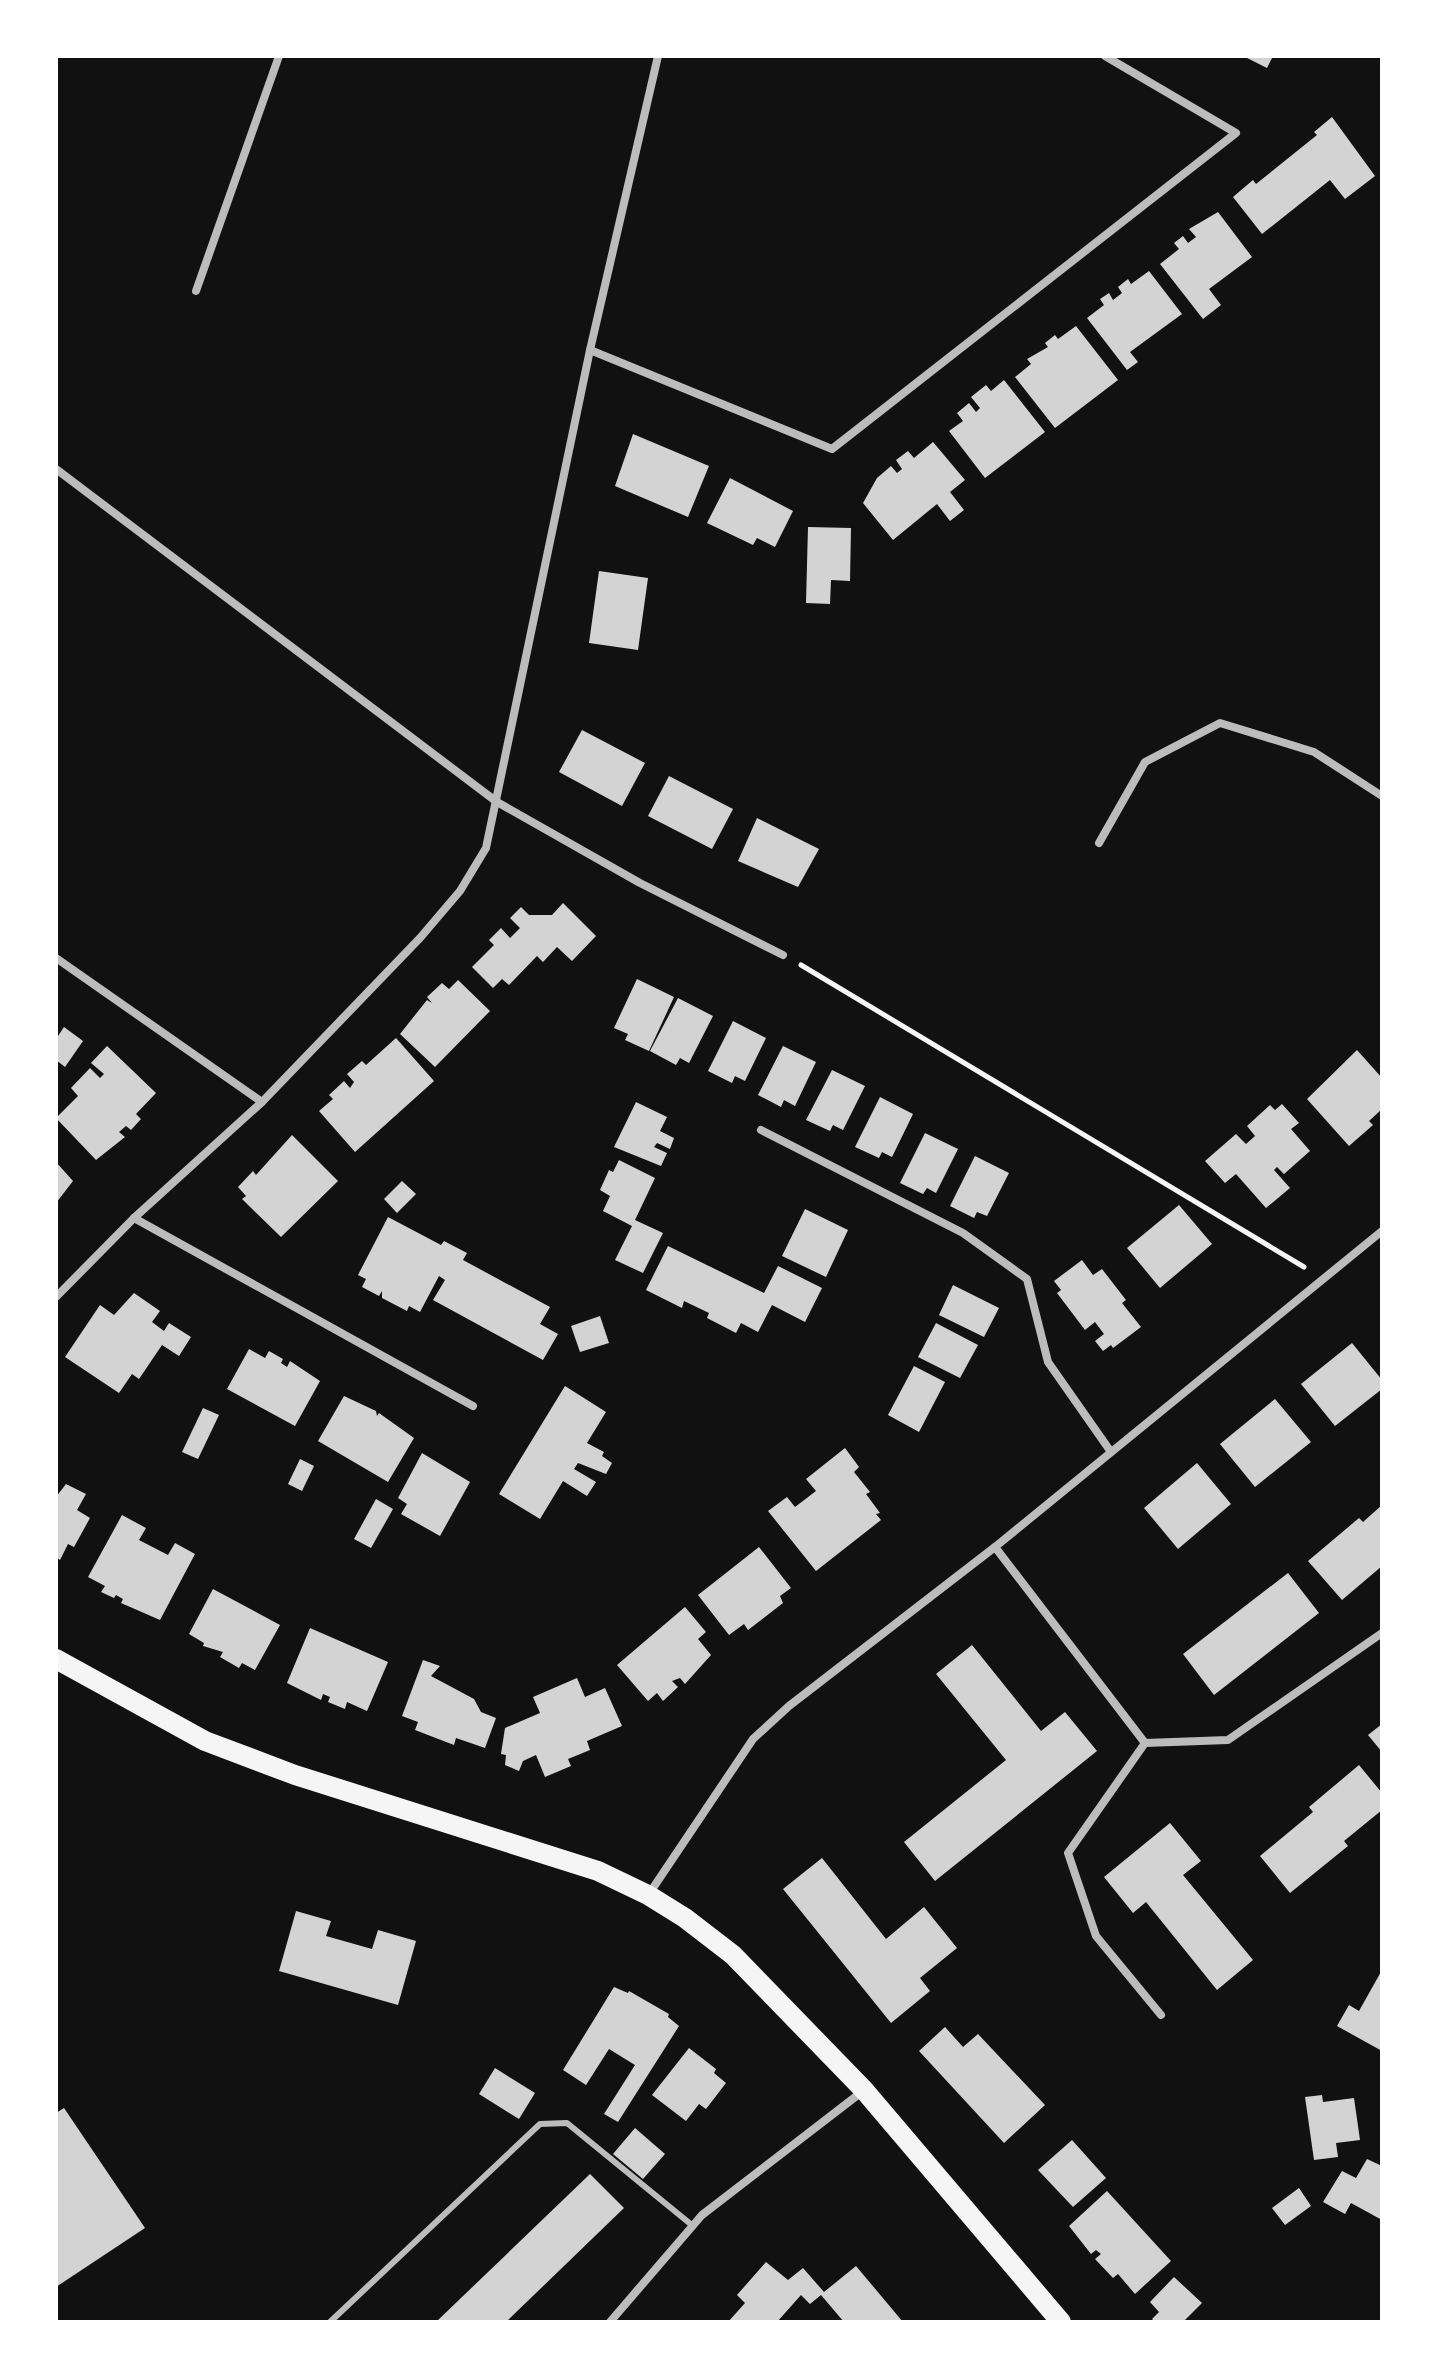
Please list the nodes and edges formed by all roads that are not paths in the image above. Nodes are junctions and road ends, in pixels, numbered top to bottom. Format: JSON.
{"nodes":[{"id":1,"x":279,"y":56,"type":"edge"},
{"id":2,"x":658,"y":56,"type":"edge"},
{"id":3,"x":1105,"y":56,"type":"edge"},
{"id":4,"x":196,"y":291,"type":"dead end"},
{"id":5,"x":590,"y":350,"type":"junction"},
{"id":6,"x":56,"y":469,"type":"edge"},
{"id":7,"x":1382,"y":796,"type":"edge"},
{"id":8,"x":497,"y":802,"type":"junction"},
{"id":9,"x":1099,"y":843,"type":"dead end"},
{"id":10,"x":783,"y":955,"type":"road end"},
{"id":11,"x":56,"y":958,"type":"edge"},
{"id":12,"x":262,"y":1102,"type":"junction"},
{"id":13,"x":761,"y":1130,"type":"dead end"},
{"id":14,"x":134,"y":1218,"type":"junction"},
{"id":15,"x":1382,"y":1231,"type":"edge"},
{"id":16,"x":56,"y":1297,"type":"edge"},
{"id":17,"x":473,"y":1406,"type":"dead end"},
{"id":18,"x":1111,"y":1452,"type":"junction"},
{"id":19,"x":995,"y":1547,"type":"junction"},
{"id":20,"x":1382,"y":1633,"type":"edge"},
{"id":21,"x":56,"y":1659,"type":"edge"},
{"id":22,"x":1145,"y":1743,"type":"junction"},
{"id":23,"x":648,"y":1895,"type":"junction"},
{"id":24,"x":1161,"y":2015,"type":"dead end"},
{"id":25,"x":864,"y":2090,"type":"junction"},
{"id":26,"x":693,"y":2226,"type":"junction"},
{"id":27,"x":330,"y":2322,"type":"edge"},
{"id":28,"x":610,"y":2322,"type":"edge"},
{"id":29,"x":1061,"y":2322,"type":"edge"}],
"edges":[{"from":1,"to":4,"type":"street"},
{"from":2,"to":5,"type":"street"},
{"from":3,"to":5,"type":"street"},
{"from":5,"to":8,"type":"street"},
{"from":6,"to":8,"type":"street"},
{"from":7,"to":9,"type":"street"},
{"from":8,"to":10,"type":"street"},
{"from":8,"to":12,"type":"street"},
{"from":11,"to":12,"type":"street"},
{"from":12,"to":14,"type":"street"},
{"from":13,"to":18,"type":"street"},
{"from":14,"to":16,"type":"street"},
{"from":14,"to":17,"type":"street"},
{"from":15,"to":18,"type":"street"},
{"from":18,"to":19,"type":"street"},
{"from":19,"to":22,"type":"street"},
{"from":19,"to":23,"type":"street"},
{"from":20,"to":22,"type":"street"},
{"from":21,"to":23,"type":"main road"},
{"from":22,"to":24,"type":"street"},
{"from":23,"to":25,"type":"main road"},
{"from":25,"to":26,"type":"street"},
{"from":25,"to":29,"type":"main road"},
{"from":26,"to":27,"type":"lane"},
{"from":26,"to":28,"type":"street"}]}
